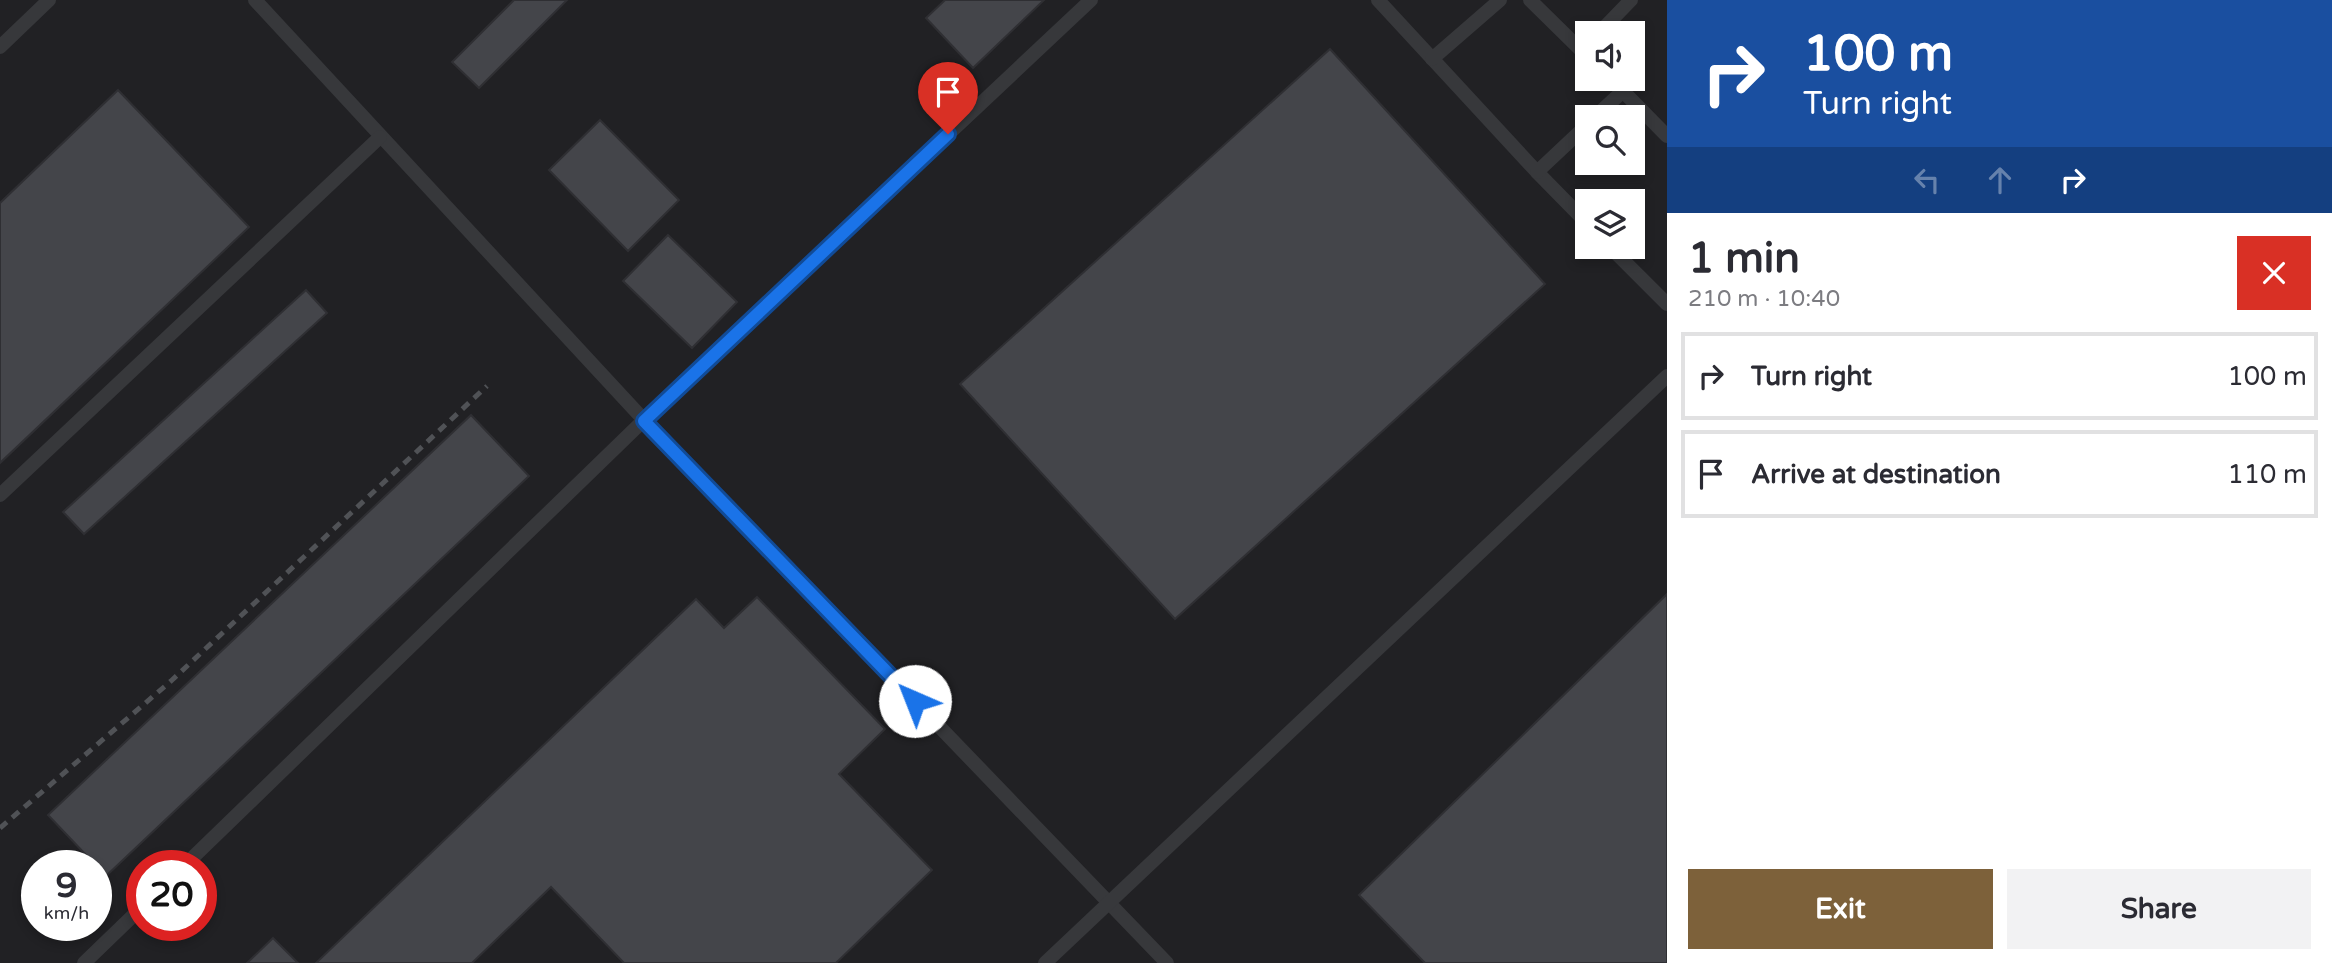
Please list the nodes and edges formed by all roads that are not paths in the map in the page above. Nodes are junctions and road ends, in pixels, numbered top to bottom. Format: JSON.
{"nodes":[{"id":1,"x":49,"y":0,"type":"edge"},
{"id":2,"x":255,"y":0,"type":"edge"},
{"id":3,"x":1091,"y":0,"type":"edge"},
{"id":4,"x":1378,"y":0,"type":"edge"},
{"id":5,"x":1500,"y":0,"type":"edge"},
{"id":6,"x":1530,"y":0,"type":"edge"},
{"id":7,"x":1631,"y":0,"type":"edge"},
{"id":8,"x":1611,"y":21,"type":"edge"},
{"id":9,"x":1575,"y":42,"type":"edge"},
{"id":10,"x":0,"y":47,"type":"edge"},
{"id":11,"x":1432,"y":59,"type":"junction"},
{"id":12,"x":1623,"y":91,"type":"joint"},
{"id":13,"x":1608,"y":105,"type":"edge"},
{"id":14,"x":1575,"y":136,"type":"edge"},
{"id":15,"x":1667,"y":136,"type":"edge"},
{"id":16,"x":380,"y":137,"type":"junction"},
{"id":17,"x":1537,"y":172,"type":"junction"},
{"id":18,"x":1575,"y":211,"type":"edge"},
{"id":19,"x":1622,"y":259,"type":"edge"},
{"id":20,"x":1667,"y":304,"type":"edge"},
{"id":21,"x":1667,"y":376,"type":"edge"},
{"id":22,"x":644,"y":421,"type":"junction"},
{"id":23,"x":0,"y":495,"type":"edge"},
{"id":24,"x":201,"y":850,"type":"edge"},
{"id":25,"x":1109,"y":901,"type":"junction"},
{"id":26,"x":126,"y":922,"type":"edge"},
{"id":27,"x":84,"y":963,"type":"edge"},
{"id":28,"x":1045,"y":963,"type":"edge"},
{"id":29,"x":1167,"y":963,"type":"edge"}],
"edges":[{"from":1,"to":10,"type":"lane"},
{"from":2,"to":16,"type":"lane"},
{"from":3,"to":22,"type":"lane"},
{"from":4,"to":11,"type":"lane"},
{"from":5,"to":11,"type":"lane"},
{"from":6,"to":9,"type":"lane"},
{"from":7,"to":8,"type":"lane"},
{"from":11,"to":17,"type":"lane"},
{"from":12,"to":13,"type":"lane"},
{"from":12,"to":15,"type":"lane"},
{"from":14,"to":17,"type":"lane"},
{"from":16,"to":22,"type":"lane"},
{"from":16,"to":23,"type":"lane"},
{"from":17,"to":18,"type":"lane"},
{"from":19,"to":20,"type":"lane"},
{"from":21,"to":25,"type":"lane"},
{"from":22,"to":24,"type":"lane"},
{"from":22,"to":25,"type":"lane"},
{"from":25,"to":28,"type":"lane"},
{"from":25,"to":29,"type":"lane"},
{"from":26,"to":27,"type":"lane"}]}
